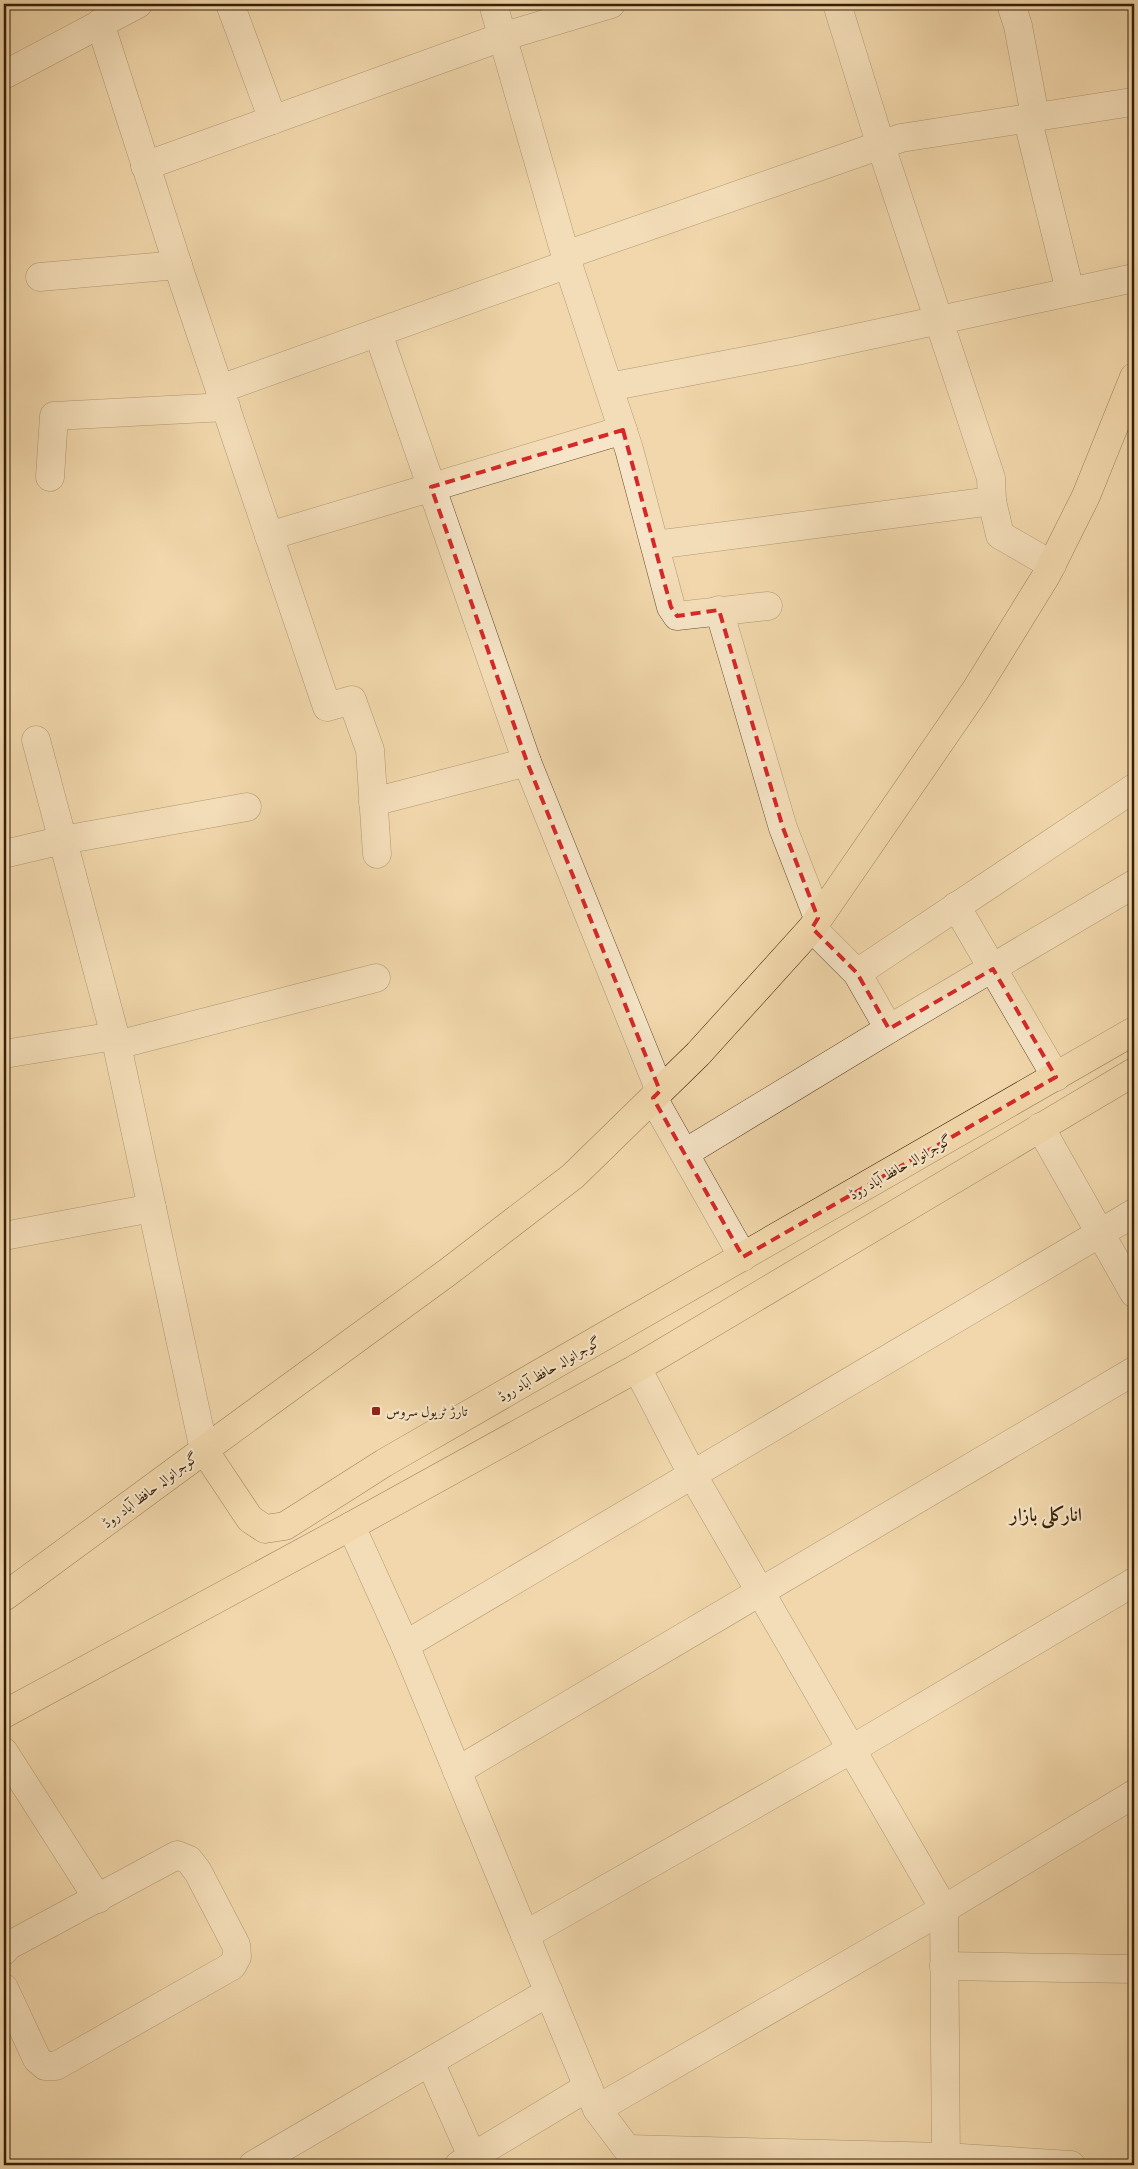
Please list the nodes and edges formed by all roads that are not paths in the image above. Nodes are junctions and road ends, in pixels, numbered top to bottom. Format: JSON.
{"nodes":[{"id":1,"x":138,"y":4,"type":"edge"},
{"id":2,"x":230,"y":4,"type":"edge"},
{"id":3,"x":492,"y":4,"type":"edge"},
{"id":4,"x":612,"y":4,"type":"edge"},
{"id":5,"x":837,"y":4,"type":"edge"},
{"id":6,"x":1012,"y":4,"type":"edge"},
{"id":7,"x":100,"y":23,"type":"junction"},
{"id":8,"x":502,"y":38,"type":"junction"},
{"id":9,"x":4,"y":75,"type":"edge"},
{"id":10,"x":1132,"y":102,"type":"dead end"},
{"id":11,"x":1031,"y":116,"type":"junction"},
{"id":12,"x":273,"y":120,"type":"junction"},
{"id":13,"x":880,"y":146,"type":"junction"},
{"id":14,"x":145,"y":166,"type":"junction"},
{"id":15,"x":567,"y":259,"type":"junction"},
{"id":16,"x":178,"y":265,"type":"junction"},
{"id":17,"x":40,"y":277,"type":"dead end"},
{"id":18,"x":1134,"y":278,"type":"edge"},
{"id":19,"x":1070,"y":291,"type":"junction"},
{"id":20,"x":938,"y":320,"type":"junction"},
{"id":21,"x":378,"y":334,"type":"junction"},
{"id":22,"x":1134,"y":377,"type":"edge"},
{"id":23,"x":608,"y":387,"type":"junction"},
{"id":24,"x":223,"y":398,"type":"junction"},
{"id":25,"x":623,"y":430,"type":"junction"},
{"id":26,"x":50,"y":478,"type":"dead end"},
{"id":27,"x":431,"y":487,"type":"junction"},
{"id":28,"x":992,"y":501,"type":"junction"},
{"id":29,"x":269,"y":536,"type":"junction"},
{"id":30,"x":655,"y":545,"type":"junction"},
{"id":31,"x":1052,"y":564,"type":"junction"},
{"id":32,"x":768,"y":606,"type":"dead end"},
{"id":33,"x":719,"y":610,"type":"junction"},
{"id":34,"x":36,"y":740,"type":"dead end"},
{"id":35,"x":527,"y":762,"type":"junction"},
{"id":36,"x":1134,"y":788,"type":"edge"},
{"id":37,"x":373,"y":802,"type":"junction"},
{"id":38,"x":247,"y":808,"type":"dead end"},
{"id":39,"x":63,"y":840,"type":"junction"},
{"id":40,"x":4,"y":854,"type":"edge"},
{"id":41,"x":377,"y":854,"type":"dead end"},
{"id":42,"x":1134,"y":884,"type":"edge"},
{"id":43,"x":956,"y":906,"type":"junction"},
{"id":44,"x":815,"y":923,"type":"junction"},
{"id":45,"x":993,"y":969,"type":"junction"},
{"id":46,"x":857,"y":973,"type":"junction"},
{"id":47,"x":376,"y":978,"type":"dead end"},
{"id":48,"x":889,"y":1029,"type":"junction"},
{"id":49,"x":1134,"y":1032,"type":"edge"},
{"id":50,"x":116,"y":1041,"type":"junction"},
{"id":51,"x":4,"y":1054,"type":"edge"},
{"id":52,"x":1134,"y":1072,"type":"edge"},
{"id":53,"x":1056,"y":1077,"type":"junction"},
{"id":54,"x":657,"y":1095,"type":"junction"},
{"id":55,"x":1040,"y":1127,"type":"junction"},
{"id":56,"x":685,"y":1153,"type":"junction"},
{"id":57,"x":152,"y":1208,"type":"junction"},
{"id":58,"x":1134,"y":1213,"type":"edge"},
{"id":59,"x":1100,"y":1232,"type":"junction"},
{"id":60,"x":4,"y":1236,"type":"edge"},
{"id":61,"x":743,"y":1257,"type":"junction"},
{"id":62,"x":1134,"y":1293,"type":"edge"},
{"id":63,"x":637,"y":1368,"type":"junction"},
{"id":64,"x":1134,"y":1371,"type":"edge"},
{"id":65,"x":204,"y":1450,"type":"junction"},
{"id":66,"x":692,"y":1474,"type":"junction"},
{"id":67,"x":351,"y":1526,"type":"junction"},
{"id":68,"x":1134,"y":1582,"type":"edge"},
{"id":69,"x":761,"y":1592,"type":"junction"},
{"id":70,"x":4,"y":1597,"type":"edge"},
{"id":71,"x":405,"y":1645,"type":"junction"},
{"id":72,"x":4,"y":1714,"type":"edge"},
{"id":73,"x":852,"y":1749,"type":"junction"},
{"id":74,"x":4,"y":1752,"type":"edge"},
{"id":75,"x":457,"y":1771,"type":"junction"},
{"id":76,"x":1134,"y":1794,"type":"edge"},
{"id":77,"x":98,"y":1899,"type":"junction"},
{"id":78,"x":944,"y":1909,"type":"junction"},
{"id":79,"x":525,"y":1935,"type":"junction"},
{"id":80,"x":4,"y":1951,"type":"edge"},
{"id":81,"x":944,"y":1966,"type":"junction"},
{"id":82,"x":1134,"y":1969,"type":"edge"},
{"id":83,"x":4,"y":1992,"type":"edge"},
{"id":84,"x":549,"y":1992,"type":"junction"},
{"id":85,"x":430,"y":2062,"type":"junction"},
{"id":86,"x":593,"y":2098,"type":"junction"},
{"id":87,"x":613,"y":2131,"type":"junction"},
{"id":88,"x":753,"y":2159,"type":"edge"},
{"id":89,"x":945,"y":2161,"type":"edge"},
{"id":90,"x":469,"y":2162,"type":"edge"},
{"id":91,"x":253,"y":2165,"type":"edge"},
{"id":92,"x":617,"y":2165,"type":"edge"},
{"id":93,"x":1071,"y":2165,"type":"edge"}],
"edges":[{"from":1,"to":7,"type":"street"},
{"from":2,"to":12,"type":"street"},
{"from":3,"to":8,"type":"street"},
{"from":4,"to":8,"type":"street"},
{"from":5,"to":13,"type":"street"},
{"from":6,"to":11,"type":"street"},
{"from":7,"to":9,"type":"street"},
{"from":7,"to":14,"type":"street"},
{"from":8,"to":12,"type":"street"},
{"from":8,"to":15,"type":"street"},
{"from":10,"to":11,"type":"street"},
{"from":11,"to":13,"type":"street"},
{"from":11,"to":19,"type":"street"},
{"from":12,"to":14,"type":"street"},
{"from":13,"to":15,"type":"street"},
{"from":13,"to":20,"type":"street"},
{"from":14,"to":16,"type":"street"},
{"from":15,"to":21,"type":"street"},
{"from":15,"to":23,"type":"street"},
{"from":16,"to":17,"type":"street"},
{"from":16,"to":24,"type":"street"},
{"from":18,"to":19,"type":"street"},
{"from":19,"to":20,"type":"street"},
{"from":20,"to":23,"type":"street"},
{"from":20,"to":28,"type":"street"},
{"from":21,"to":24,"type":"street"},
{"from":21,"to":27,"type":"street"},
{"from":22,"to":31,"type":"main road"},
{"from":23,"to":25,"type":"street"},
{"from":24,"to":26,"type":"street"},
{"from":24,"to":29,"type":"street"},
{"from":25,"to":27,"type":"street"},
{"from":25,"to":30,"type":"street"},
{"from":27,"to":29,"type":"street"},
{"from":27,"to":35,"type":"street"},
{"from":28,"to":30,"type":"street"},
{"from":28,"to":31,"type":"street"},
{"from":29,"to":37,"type":"street"},
{"from":30,"to":33,"type":"street"},
{"from":31,"to":44,"type":"main road"},
{"from":32,"to":33,"type":"street"},
{"from":33,"to":44,"type":"street"},
{"from":34,"to":39,"type":"street"},
{"from":35,"to":37,"type":"street"},
{"from":35,"to":54,"type":"street"},
{"from":36,"to":43,"type":"street"},
{"from":37,"to":41,"type":"street"},
{"from":38,"to":39,"type":"street"},
{"from":39,"to":40,"type":"street"},
{"from":39,"to":50,"type":"street"},
{"from":42,"to":45,"type":"street"},
{"from":43,"to":45,"type":"street"},
{"from":43,"to":46,"type":"street"},
{"from":44,"to":46,"type":"street"},
{"from":44,"to":54,"type":"main road"},
{"from":45,"to":48,"type":"street"},
{"from":45,"to":53,"type":"street"},
{"from":46,"to":48,"type":"street"},
{"from":47,"to":50,"type":"street"},
{"from":48,"to":56,"type":"street"},
{"from":49,"to":53,"type":"main road","name":"گوجرانوالہ حافظ آباد روڈ"},
{"from":50,"to":51,"type":"street"},
{"from":50,"to":57,"type":"street"},
{"from":52,"to":55,"type":"main road"},
{"from":53,"to":61,"type":"main road","name":"گوجرانوالہ حافظ آباد روڈ"},
{"from":54,"to":56,"type":"street"},
{"from":54,"to":65,"type":"main road"},
{"from":55,"to":59,"type":"street"},
{"from":55,"to":63,"type":"main road"},
{"from":56,"to":61,"type":"street"},
{"from":57,"to":60,"type":"street"},
{"from":57,"to":65,"type":"street"},
{"from":58,"to":59,"type":"street"},
{"from":59,"to":62,"type":"street"},
{"from":59,"to":66,"type":"street"},
{"from":61,"to":65,"type":"main road","name":"گوجرانوالہ حافظ آباد روڈ"},
{"from":63,"to":66,"type":"street"},
{"from":63,"to":67,"type":"main road"},
{"from":64,"to":69,"type":"street"},
{"from":65,"to":70,"type":"main road","name":"گوجرانوالہ حافظ آباد روڈ"},
{"from":66,"to":69,"type":"street"},
{"from":66,"to":71,"type":"street"},
{"from":67,"to":71,"type":"street"},
{"from":67,"to":72,"type":"main road"},
{"from":68,"to":73,"type":"street"},
{"from":69,"to":73,"type":"street"},
{"from":69,"to":75,"type":"street"},
{"from":71,"to":75,"type":"street"},
{"from":73,"to":78,"type":"street"},
{"from":73,"to":79,"type":"street"},
{"from":74,"to":77,"type":"street"},
{"from":75,"to":79,"type":"street"},
{"from":76,"to":78,"type":"street"},
{"from":77,"to":80,"type":"street"},
{"from":77,"to":83,"type":"street"},
{"from":78,"to":81,"type":"street"},
{"from":78,"to":86,"type":"street"},
{"from":79,"to":84,"type":"street"},
{"from":81,"to":82,"type":"street"},
{"from":81,"to":89,"type":"street"},
{"from":84,"to":85,"type":"street"},
{"from":84,"to":86,"type":"street"},
{"from":85,"to":90,"type":"street"},
{"from":85,"to":91,"type":"street"},
{"from":86,"to":87,"type":"street"},
{"from":86,"to":90,"type":"street"},
{"from":87,"to":88,"type":"street"},
{"from":87,"to":92,"type":"street"},
{"from":88,"to":89,"type":"street"},
{"from":89,"to":93,"type":"street"}]}
